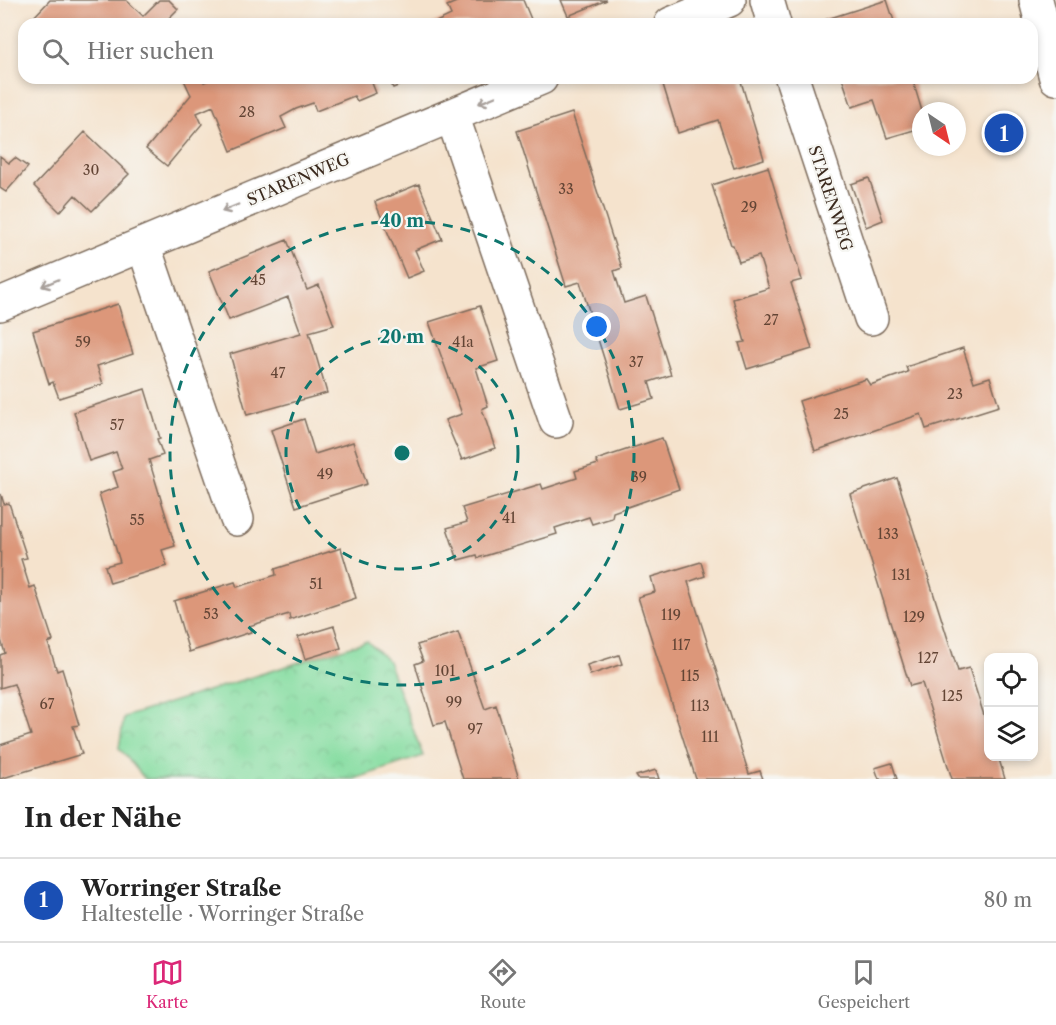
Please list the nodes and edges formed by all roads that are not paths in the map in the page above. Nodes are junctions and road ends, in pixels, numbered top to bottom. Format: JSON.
{"nodes":[{"id":1,"x":767,"y":0,"type":"edge"},
{"id":2,"x":1036,"y":0,"type":"edge"},
{"id":3,"x":725,"y":2,"type":"edge"},
{"id":4,"x":686,"y":18,"type":"edge"},
{"id":5,"x":772,"y":18,"type":"edge"},
{"id":6,"x":1056,"y":78,"type":"edge"},
{"id":7,"x":527,"y":84,"type":"edge"},
{"id":8,"x":794,"y":84,"type":"edge"},
{"id":9,"x":452,"y":115,"type":"junction"},
{"id":10,"x":143,"y":244,"type":"junction"},
{"id":11,"x":0,"y":303,"type":"edge"},
{"id":12,"x":871,"y":318,"type":"dead end"},
{"id":13,"x":556,"y":421,"type":"dead end"},
{"id":14,"x":237,"y":519,"type":"dead end"}],
"edges":[{"from":1,"to":5,"type":"street"},
{"from":2,"to":6,"type":"street"},
{"from":3,"to":4,"type":"street"},
{"from":7,"to":9,"type":"street","name":"STARENWEG","one_way":true},
{"from":8,"to":12,"type":"street","name":"STARENWEG"},
{"from":9,"to":10,"type":"street","name":"STARENWEG","one_way":true},
{"from":9,"to":13,"type":"street"},
{"from":10,"to":11,"type":"street","name":"STARENWEG","one_way":true},
{"from":10,"to":14,"type":"street"}]}
